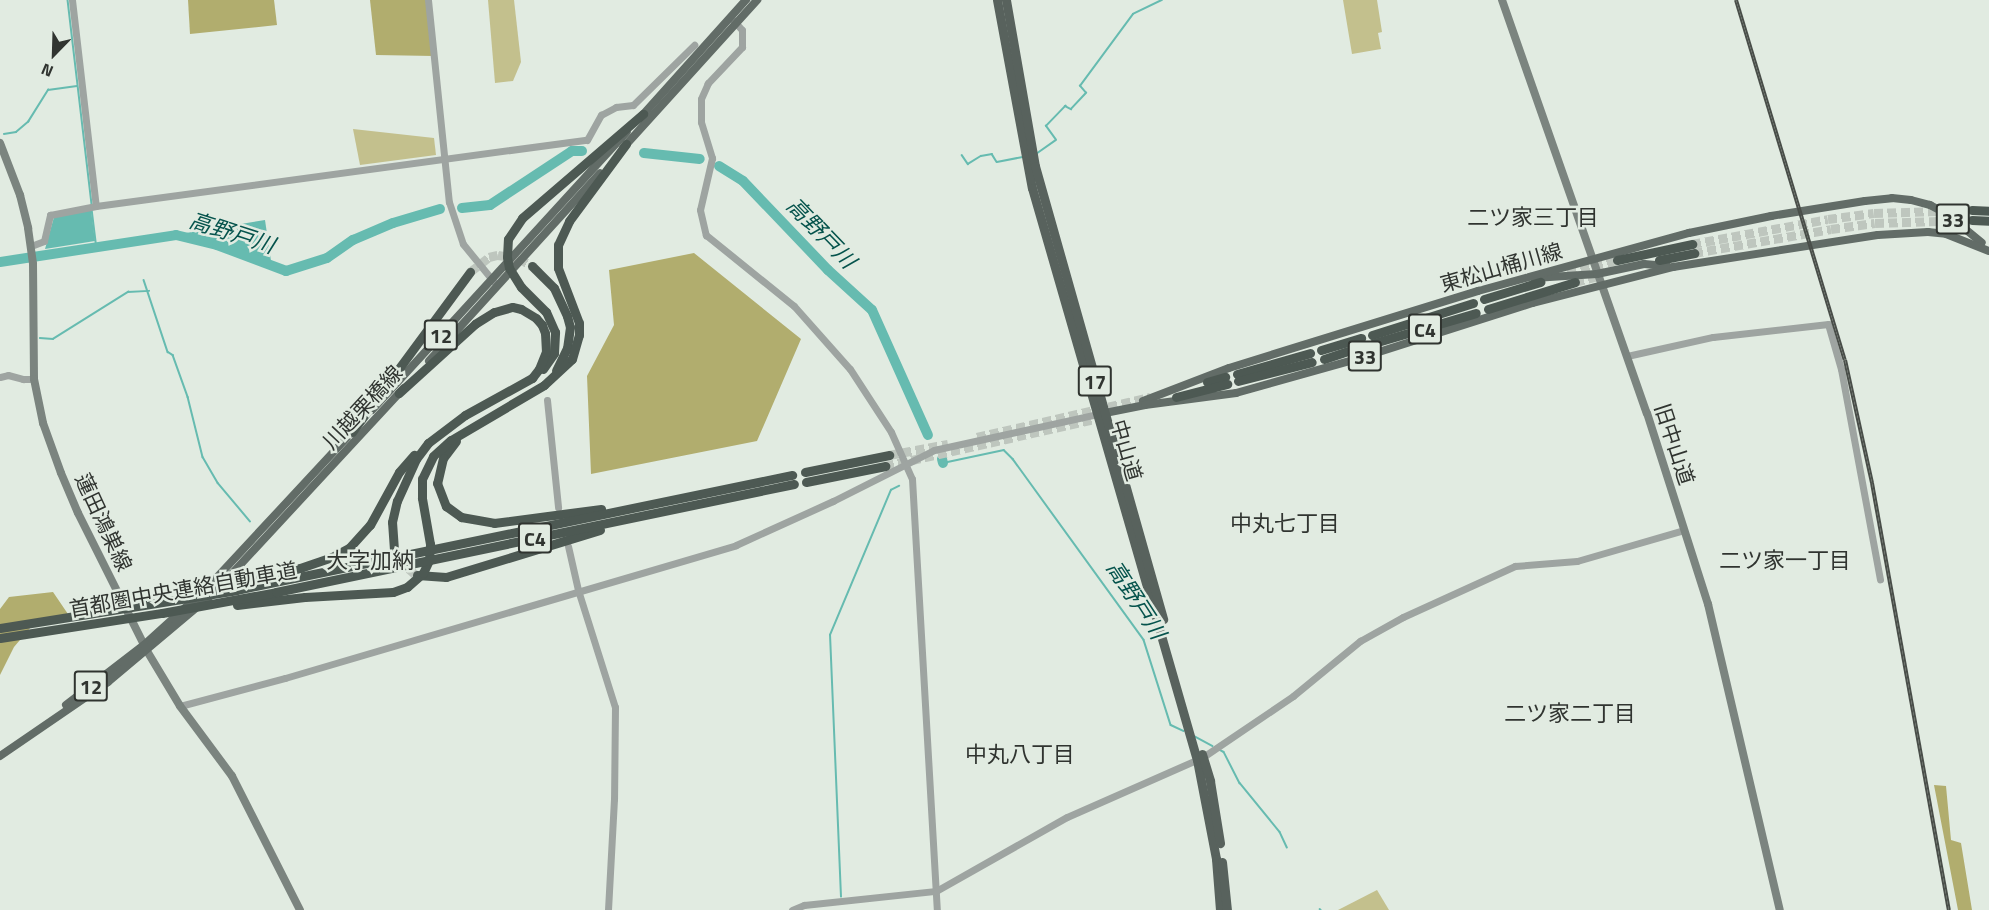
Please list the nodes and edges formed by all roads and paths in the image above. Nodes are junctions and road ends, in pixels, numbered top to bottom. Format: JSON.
{"nodes":[{"id":1,"x":72,"y":0,"type":"edge"},
{"id":2,"x":428,"y":0,"type":"edge"},
{"id":3,"x":746,"y":0,"type":"edge"},
{"id":4,"x":757,"y":0,"type":"edge"},
{"id":5,"x":997,"y":0,"type":"edge"},
{"id":6,"x":1006,"y":0,"type":"edge"},
{"id":7,"x":1502,"y":0,"type":"edge"},
{"id":8,"x":734,"y":20,"type":"junction"},
{"id":9,"x":694,"y":45,"type":"dead end"},
{"id":10,"x":643,"y":114,"type":"junction"},
{"id":11,"x":0,"y":143,"type":"edge"},
{"id":12,"x":626,"y":144,"type":"junction"},
{"id":13,"x":445,"y":159,"type":"junction"},
{"id":14,"x":96,"y":206,"type":"junction"},
{"id":15,"x":1989,"y":211,"type":"edge"},
{"id":16,"x":1989,"y":221,"type":"edge"},
{"id":17,"x":31,"y":246,"type":"junction"},
{"id":18,"x":1989,"y":250,"type":"edge"},
{"id":19,"x":1592,"y":260,"type":"junction"},
{"id":20,"x":1617,"y":260,"type":"tunnel mouth"},
{"id":21,"x":1659,"y":260,"type":"dead end"},
{"id":22,"x":532,"y":266,"type":"tunnel mouth"},
{"id":23,"x":1673,"y":267,"type":"junction"},
{"id":24,"x":470,"y":273,"type":"tunnel mouth"},
{"id":25,"x":1597,"y":274,"type":"junction"},
{"id":26,"x":1526,"y":278,"type":"junction"},
{"id":27,"x":1540,"y":282,"type":"dead end"},
{"id":28,"x":1575,"y":282,"type":"tunnel mouth"},
{"id":29,"x":494,"y":283,"type":"junction"},
{"id":30,"x":1601,"y":286,"type":"junction"},
{"id":31,"x":1475,"y":308,"type":"dead end"},
{"id":32,"x":1373,"y":339,"type":"dead end"},
{"id":33,"x":1362,"y":342,"type":"dead end"},
{"id":34,"x":1323,"y":355,"type":"dead end"},
{"id":35,"x":1627,"y":356,"type":"junction"},
{"id":36,"x":1311,"y":358,"type":"dead end"},
{"id":37,"x":0,"y":377,"type":"edge"},
{"id":38,"x":532,"y":378,"type":"junction"},
{"id":39,"x":1237,"y":378,"type":"dead end"},
{"id":40,"x":34,"y":379,"type":"junction"},
{"id":41,"x":1207,"y":382,"type":"dead end"},
{"id":42,"x":544,"y":385,"type":"junction"},
{"id":43,"x":399,"y":393,"type":"junction"},
{"id":44,"x":1176,"y":398,"type":"dead end"},
{"id":45,"x":547,"y":400,"type":"dead end"},
{"id":46,"x":1125,"y":408,"type":"junction"},
{"id":47,"x":1101,"y":414,"type":"junction"},
{"id":48,"x":352,"y":432,"type":"junction"},
{"id":49,"x":461,"y":435,"type":"junction"},
{"id":50,"x":428,"y":443,"type":"junction"},
{"id":51,"x":889,"y":455,"type":"tunnel mouth"},
{"id":52,"x":906,"y":463,"type":"junction"},
{"id":53,"x":885,"y":466,"type":"tunnel mouth"},
{"id":54,"x":696,"y":495,"type":"junction"},
{"id":55,"x":558,"y":507,"type":"dead end"},
{"id":56,"x":680,"y":508,"type":"junction"},
{"id":57,"x":1684,"y":530,"type":"junction"},
{"id":58,"x":568,"y":546,"type":"dead end"},
{"id":59,"x":394,"y":550,"type":"dead end"},
{"id":60,"x":415,"y":574,"type":"tunnel mouth"},
{"id":61,"x":1880,"y":579,"type":"dead end"},
{"id":62,"x":274,"y":588,"type":"junction"},
{"id":63,"x":578,"y":590,"type":"junction"},
{"id":64,"x":0,"y":628,"type":"edge"},
{"id":65,"x":0,"y":638,"type":"edge"},
{"id":66,"x":145,"y":648,"type":"junction"},
{"id":67,"x":180,"y":705,"type":"junction"},
{"id":68,"x":0,"y":756,"type":"edge"},
{"id":69,"x":1200,"y":759,"type":"junction"},
{"id":70,"x":936,"y":891,"type":"junction"},
{"id":71,"x":300,"y":910,"type":"edge"},
{"id":72,"x":608,"y":910,"type":"edge"},
{"id":73,"x":792,"y":910,"type":"edge"},
{"id":74,"x":937,"y":910,"type":"edge"},
{"id":75,"x":1220,"y":910,"type":"edge"},
{"id":76,"x":1227,"y":910,"type":"edge"},
{"id":77,"x":1779,"y":910,"type":"edge"}],
"edges":[{"from":1,"to":14,"type":"street"},
{"from":2,"to":13,"type":"street"},
{"from":3,"to":8,"type":"main road","name":"川越栗橋線","number":"12"},
{"from":4,"to":8,"type":"main road","name":"川越栗橋線","number":"12"},
{"from":5,"to":47,"type":"highway","name":"中山道","number":"17"},
{"from":6,"to":47,"type":"highway","name":"中山道","number":"17"},
{"from":7,"to":19,"type":"main road","name":"旧中山道"},
{"from":8,"to":10,"type":"main road","name":"川越栗橋線","number":"12"},
{"from":8,"to":12,"type":"main road","name":"川越栗橋線","number":"12"},
{"from":8,"to":52,"type":"street"},
{"from":9,"to":13,"type":"street"},
{"from":10,"to":29,"type":"main road","name":"川越栗橋線","number":"12"},
{"from":10,"to":38,"type":"highway"},
{"from":11,"to":17,"type":"main road","name":"蓮田鴻巣線"},
{"from":12,"to":29,"type":"main road","name":"川越栗橋線","number":"12"},
{"from":12,"to":42,"type":"highway"},
{"from":13,"to":14,"type":"street"},
{"from":13,"to":29,"type":"street"},
{"from":14,"to":17,"type":"street"},
{"from":15,"to":16,"type":"highway"},
{"from":17,"to":40,"type":"main road","name":"蓮田鴻巣線"},
{"from":18,"to":19,"type":"main road","name":"東松山桶川線","number":"33"},
{"from":18,"to":23,"type":"main road","name":"東松山桶川線","number":"33"},
{"from":19,"to":25,"type":"main road","name":"旧中山道"},
{"from":19,"to":26,"type":"main road","name":"東松山桶川線","number":"33"},
{"from":20,"to":21,"type":"highway"},
{"from":22,"to":42,"type":"highway"},
{"from":23,"to":25,"type":"main road","number":"33"},
{"from":23,"to":30,"type":"main road","name":"東松山桶川線","number":"33"},
{"from":24,"to":48,"type":"highway"},
{"from":25,"to":26,"type":"main road","number":"33"},
{"from":25,"to":30,"type":"main road","name":"旧中山道"},
{"from":26,"to":46,"type":"main road","name":"東松山桶川線","number":"33"},
{"from":27,"to":28,"type":"highway"},
{"from":29,"to":43,"type":"main road","name":"川越栗橋線","number":"12"},
{"from":29,"to":48,"type":"main road","name":"川越栗橋線","number":"12"},
{"from":30,"to":35,"type":"main road","name":"旧中山道"},
{"from":30,"to":46,"type":"main road","name":"東松山桶川線","number":"33"},
{"from":31,"to":32,"type":"highway","number":"C4"},
{"from":33,"to":34,"type":"highway"},
{"from":35,"to":57,"type":"main road","name":"旧中山道"},
{"from":35,"to":61,"type":"street"},
{"from":36,"to":39,"type":"highway"},
{"from":37,"to":40,"type":"street"},
{"from":38,"to":43,"type":"highway"},
{"from":38,"to":50,"type":"highway"},
{"from":40,"to":66,"type":"main road","name":"蓮田鴻巣線"},
{"from":41,"to":44,"type":"highway"},
{"from":42,"to":49,"type":"highway"},
{"from":43,"to":66,"type":"main road","name":"川越栗橋線","number":"12"},
{"from":45,"to":55,"type":"street"},
{"from":46,"to":47,"type":"main road","name":"東松山桶川線","number":"33"},
{"from":47,"to":52,"type":"street"},
{"from":47,"to":69,"type":"highway","name":"中山道","number":"17"},
{"from":48,"to":66,"type":"main road","name":"川越栗橋線","number":"12"},
{"from":49,"to":54,"type":"highway"},
{"from":49,"to":62,"type":"highway"},
{"from":50,"to":59,"type":"highway"},
{"from":50,"to":62,"type":"highway"},
{"from":51,"to":53,"type":"highway"},
{"from":52,"to":63,"type":"street"},
{"from":52,"to":70,"type":"street"},
{"from":54,"to":56,"type":"highway","name":"首都圏中央連絡自動車道","number":"C4"},
{"from":54,"to":62,"type":"highway","name":"首都圏中央連絡自動車道","number":"C4"},
{"from":56,"to":60,"type":"highway"},
{"from":56,"to":62,"type":"highway","name":"首都圏中央連絡自動車道","number":"C4"},
{"from":57,"to":69,"type":"street"},
{"from":57,"to":77,"type":"main road","name":"旧中山道"},
{"from":58,"to":63,"type":"street"},
{"from":62,"to":64,"type":"highway","name":"首都圏中央連絡自動車道","number":"C4"},
{"from":62,"to":65,"type":"highway","name":"首都圏中央連絡自動車道","number":"C4"},
{"from":63,"to":67,"type":"street"},
{"from":63,"to":72,"type":"street"},
{"from":66,"to":67,"type":"main road","name":"蓮田鴻巣線"},
{"from":66,"to":68,"type":"main road","name":"川越栗橋線","number":"12"},
{"from":67,"to":71,"type":"main road","name":"蓮田鴻巣線"},
{"from":69,"to":70,"type":"street"},
{"from":69,"to":75,"type":"highway","name":"中山道","number":"17"},
{"from":69,"to":76,"type":"highway","name":"中山道","number":"17"},
{"from":70,"to":73,"type":"street"},
{"from":70,"to":74,"type":"street"}]}
